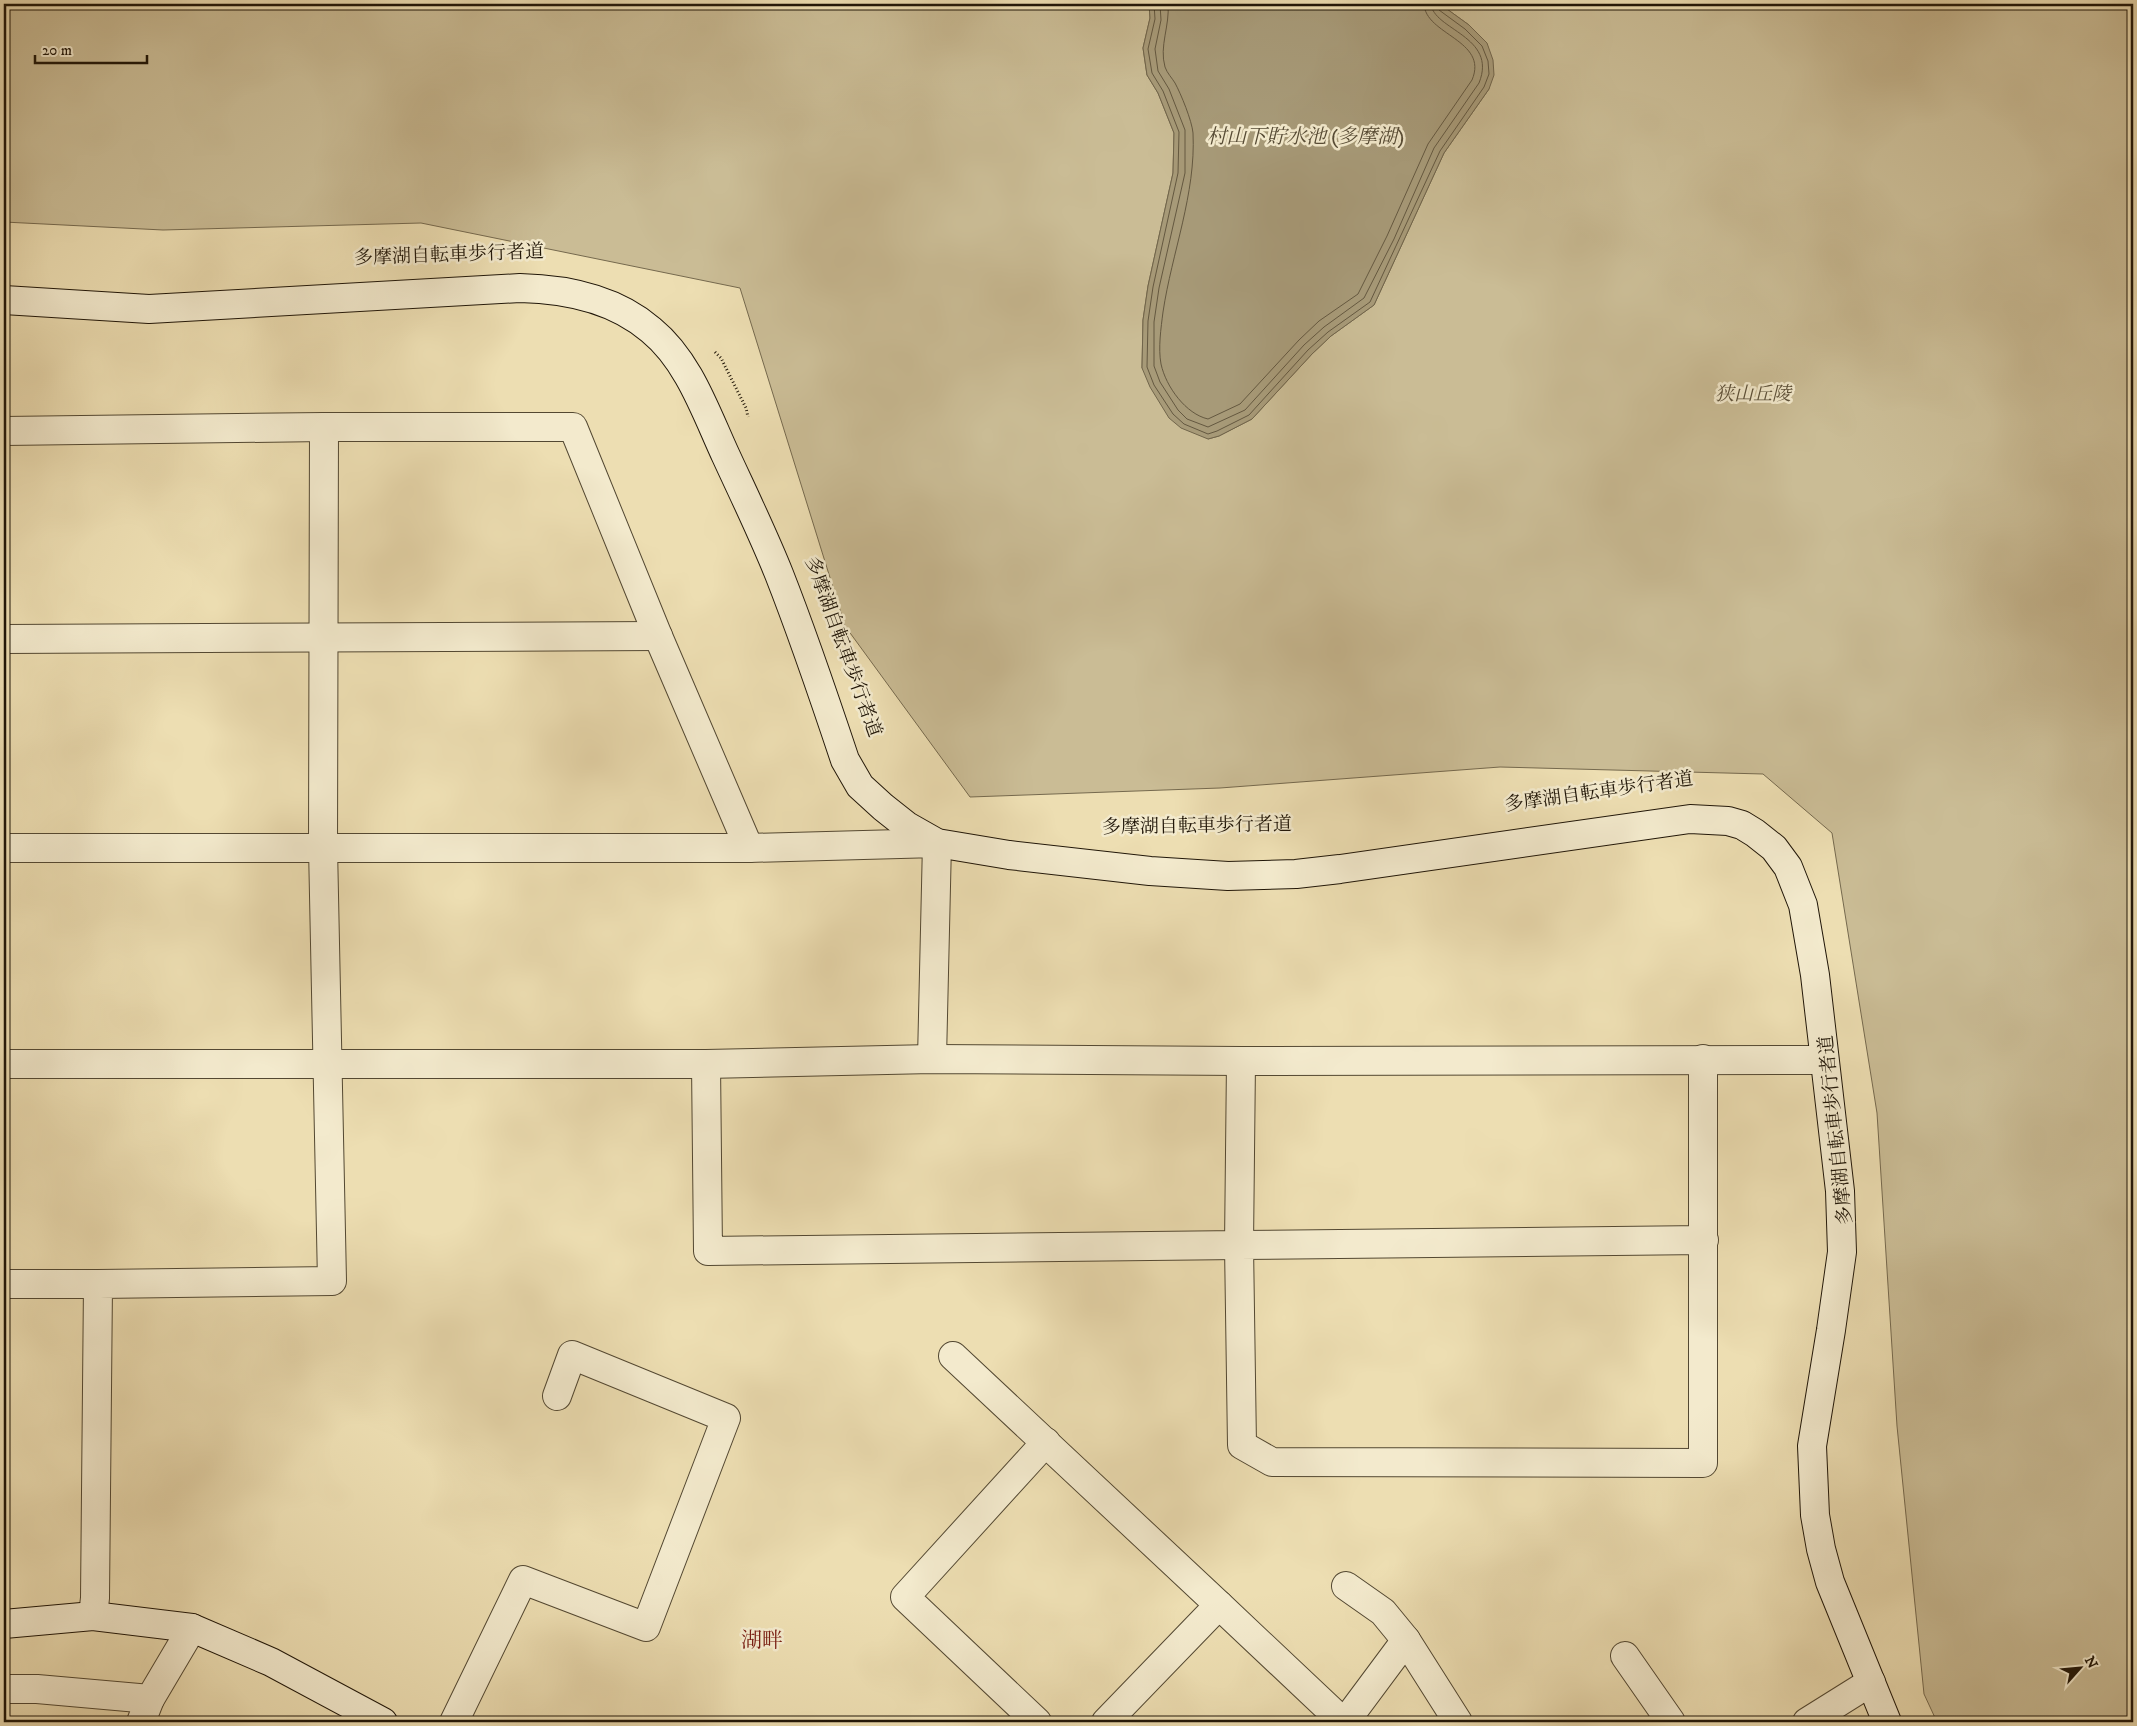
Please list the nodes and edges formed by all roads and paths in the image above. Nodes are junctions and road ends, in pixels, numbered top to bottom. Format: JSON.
{"nodes":[{"id":1,"x":4,"y":300,"type":"edge"},
{"id":2,"x":714,"y":351,"type":"dead end"},
{"id":3,"x":749,"y":426,"type":"dead end"},
{"id":4,"x":324,"y":427,"type":"junction"},
{"id":5,"x":4,"y":431,"type":"edge"},
{"id":6,"x":658,"y":636,"type":"junction"},
{"id":7,"x":4,"y":639,"type":"edge"},
{"id":8,"x":323,"y":639,"type":"junction"},
{"id":9,"x":937,"y":843,"type":"junction"},
{"id":10,"x":322,"y":847,"type":"junction"},
{"id":11,"x":4,"y":848,"type":"edge"},
{"id":12,"x":749,"y":848,"type":"junction"},
{"id":13,"x":932,"y":1059,"type":"junction"},
{"id":14,"x":1703,"y":1059,"type":"junction"},
{"id":15,"x":1824,"y":1060,"type":"junction"},
{"id":16,"x":1241,"y":1061,"type":"junction"},
{"id":17,"x":328,"y":1063,"type":"junction"},
{"id":18,"x":4,"y":1064,"type":"edge"},
{"id":19,"x":706,"y":1064,"type":"junction"},
{"id":20,"x":1704,"y":1240,"type":"junction"},
{"id":21,"x":1239,"y":1245,"type":"junction"},
{"id":22,"x":4,"y":1284,"type":"edge"},
{"id":23,"x":98,"y":1284,"type":"junction"},
{"id":24,"x":953,"y":1356,"type":"dead end"},
{"id":25,"x":557,"y":1396,"type":"dead end"},
{"id":26,"x":1046,"y":1442,"type":"junction"},
{"id":27,"x":1346,"y":1586,"type":"dead end"},
{"id":28,"x":1219,"y":1605,"type":"junction"},
{"id":29,"x":93,"y":1616,"type":"junction"},
{"id":30,"x":4,"y":1624,"type":"edge"},
{"id":31,"x":192,"y":1628,"type":"junction"},
{"id":32,"x":1406,"y":1640,"type":"junction"},
{"id":33,"x":1625,"y":1656,"type":"dead end"},
{"id":34,"x":1871,"y":1682,"type":"junction"},
{"id":35,"x":4,"y":1689,"type":"edge"},
{"id":36,"x":146,"y":1710,"type":"edge"},
{"id":37,"x":383,"y":1722,"type":"edge"},
{"id":38,"x":454,"y":1722,"type":"edge"},
{"id":39,"x":1037,"y":1722,"type":"edge"},
{"id":40,"x":1106,"y":1722,"type":"edge"},
{"id":41,"x":1344,"y":1722,"type":"edge"},
{"id":42,"x":1458,"y":1722,"type":"edge"},
{"id":43,"x":1671,"y":1722,"type":"edge"},
{"id":44,"x":1808,"y":1722,"type":"edge"},
{"id":45,"x":1887,"y":1722,"type":"edge"}],
"edges":[{"from":1,"to":9,"type":"street"},
{"from":2,"to":3,"type":"path"},
{"from":4,"to":5,"type":"street"},
{"from":4,"to":6,"type":"street"},
{"from":4,"to":8,"type":"street"},
{"from":6,"to":8,"type":"street"},
{"from":6,"to":12,"type":"street"},
{"from":7,"to":8,"type":"street"},
{"from":8,"to":10,"type":"street"},
{"from":9,"to":12,"type":"street"},
{"from":9,"to":13,"type":"street"},
{"from":9,"to":15,"type":"street"},
{"from":10,"to":11,"type":"street"},
{"from":10,"to":12,"type":"street"},
{"from":10,"to":17,"type":"street"},
{"from":13,"to":16,"type":"street"},
{"from":13,"to":19,"type":"street"},
{"from":14,"to":15,"type":"street"},
{"from":14,"to":16,"type":"street"},
{"from":14,"to":20,"type":"street"},
{"from":15,"to":34,"type":"street"},
{"from":16,"to":21,"type":"street"},
{"from":17,"to":18,"type":"street"},
{"from":17,"to":19,"type":"street"},
{"from":17,"to":23,"type":"street"},
{"from":19,"to":21,"type":"street"},
{"from":20,"to":21,"type":"street"},
{"from":20,"to":21,"type":"street"},
{"from":22,"to":23,"type":"street"},
{"from":23,"to":29,"type":"street"},
{"from":24,"to":26,"type":"street"},
{"from":25,"to":38,"type":"street"},
{"from":26,"to":28,"type":"street"},
{"from":26,"to":39,"type":"street"},
{"from":27,"to":32,"type":"street"},
{"from":28,"to":40,"type":"street"},
{"from":28,"to":41,"type":"street"},
{"from":29,"to":30,"type":"street"},
{"from":29,"to":31,"type":"street"},
{"from":31,"to":36,"type":"street"},
{"from":31,"to":37,"type":"street"},
{"from":32,"to":41,"type":"street"},
{"from":32,"to":42,"type":"street"},
{"from":33,"to":43,"type":"street"},
{"from":34,"to":44,"type":"street"},
{"from":34,"to":45,"type":"street"},
{"from":35,"to":36,"type":"street"}]}
